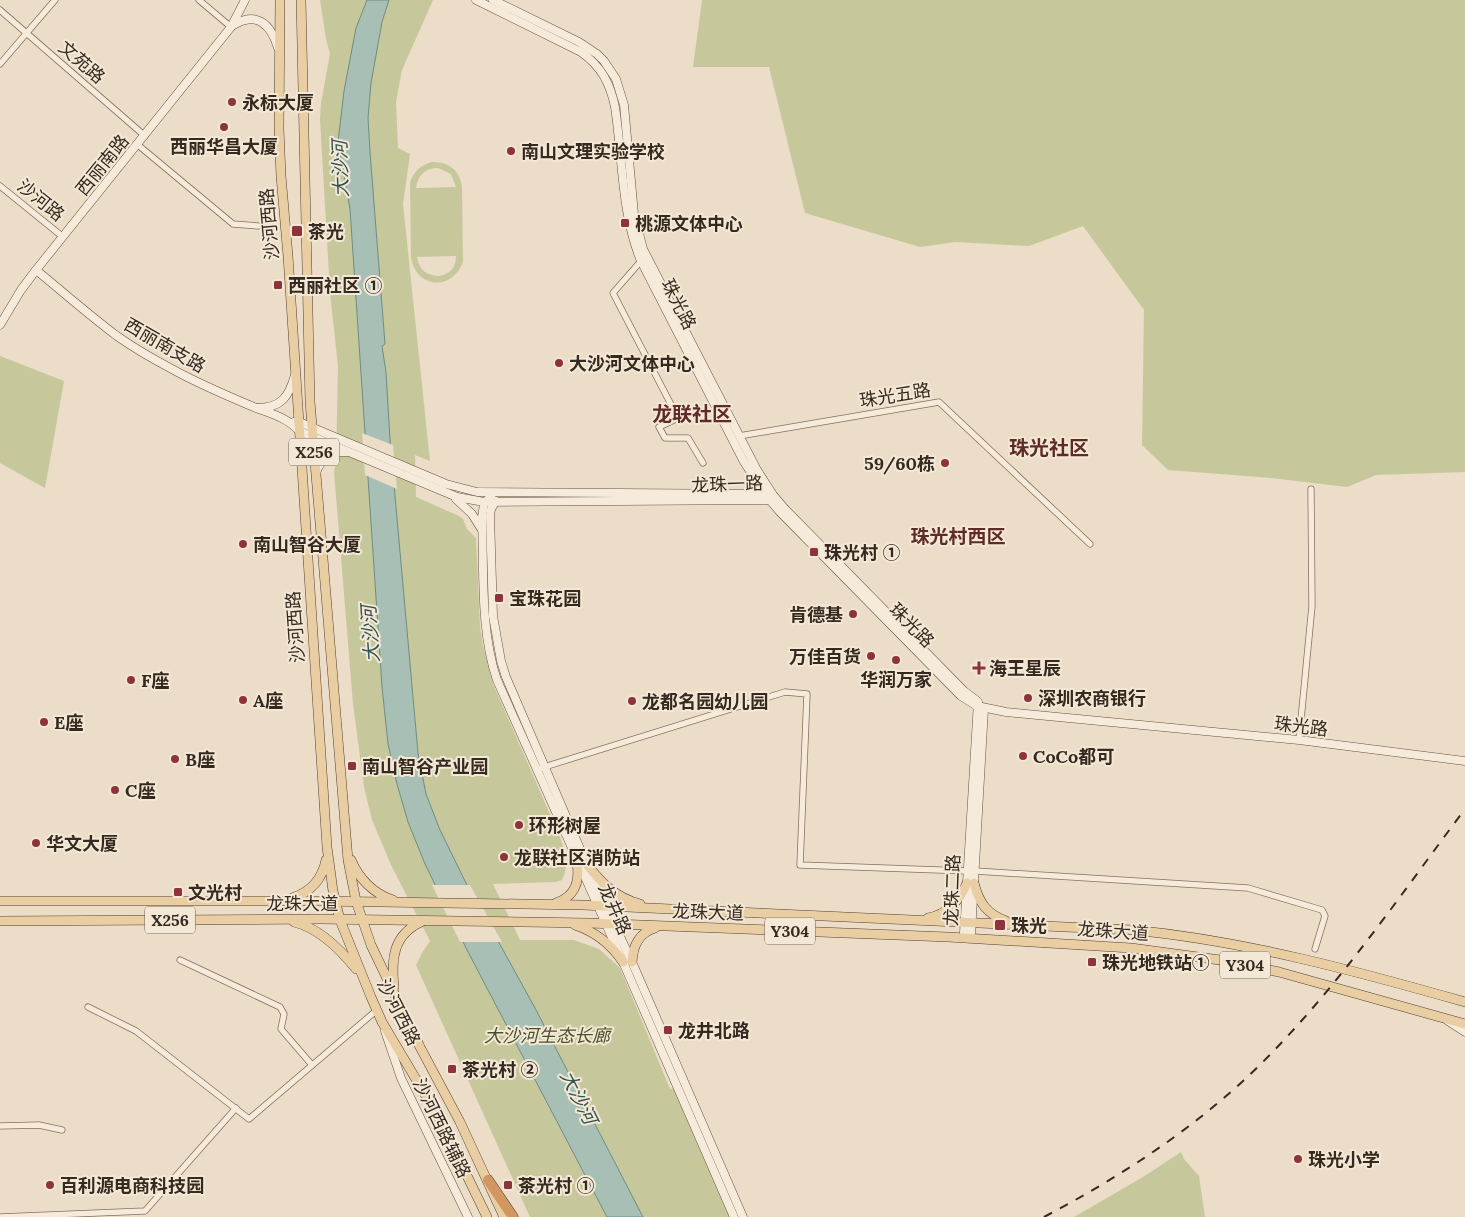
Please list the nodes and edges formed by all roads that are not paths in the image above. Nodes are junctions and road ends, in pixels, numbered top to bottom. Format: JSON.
{"nodes":[{"id":1,"x":55,"y":0,"type":"edge"},
{"id":2,"x":199,"y":0,"type":"edge"},
{"id":3,"x":245,"y":0,"type":"edge"},
{"id":4,"x":280,"y":0,"type":"edge"},
{"id":5,"x":301,"y":0,"type":"edge"},
{"id":6,"x":476,"y":0,"type":"edge"},
{"id":7,"x":493,"y":0,"type":"edge"},
{"id":8,"x":0,"y":10,"type":"edge"},
{"id":9,"x":231,"y":27,"type":"junction"},
{"id":10,"x":27,"y":34,"type":"junction"},
{"id":11,"x":280,"y":57,"type":"junction"},
{"id":12,"x":0,"y":64,"type":"edge"},
{"id":13,"x":145,"y":136,"type":"junction"},
{"id":14,"x":138,"y":145,"type":"junction"},
{"id":15,"x":0,"y":186,"type":"edge"},
{"id":16,"x":258,"y":226,"type":"dead end"},
{"id":17,"x":63,"y":237,"type":"junction"},
{"id":18,"x":641,"y":262,"type":"junction"},
{"id":19,"x":36,"y":270,"type":"junction"},
{"id":20,"x":0,"y":325,"type":"edge"},
{"id":21,"x":296,"y":371,"type":"junction"},
{"id":22,"x":255,"y":408,"type":"junction"},
{"id":23,"x":297,"y":425,"type":"junction"},
{"id":24,"x":313,"y":432,"type":"junction"},
{"id":25,"x":739,"y":436,"type":"junction"},
{"id":26,"x":351,"y":453,"type":"junction"},
{"id":27,"x":703,"y":463,"type":"dead end"},
{"id":28,"x":316,"y":473,"type":"junction"},
{"id":29,"x":1311,"y":489,"type":"dead end"},
{"id":30,"x":493,"y":493,"type":"junction"},
{"id":31,"x":764,"y":493,"type":"junction"},
{"id":32,"x":450,"y":495,"type":"junction"},
{"id":33,"x":772,"y":497,"type":"junction"},
{"id":34,"x":496,"y":501,"type":"junction"},
{"id":35,"x":486,"y":502,"type":"junction"},
{"id":36,"x":483,"y":536,"type":"junction"},
{"id":37,"x":1090,"y":544,"type":"dead end"},
{"id":38,"x":980,"y":705,"type":"junction"},
{"id":39,"x":1299,"y":740,"type":"junction"},
{"id":40,"x":1465,"y":761,"type":"edge"},
{"id":41,"x":545,"y":767,"type":"junction"},
{"id":42,"x":536,"y":770,"type":"junction"},
{"id":43,"x":327,"y":847,"type":"junction"},
{"id":44,"x":347,"y":849,"type":"junction"},
{"id":45,"x":582,"y":862,"type":"junction"},
{"id":46,"x":971,"y":871,"type":"junction"},
{"id":47,"x":970,"y":883,"type":"junction"},
{"id":48,"x":275,"y":900,"type":"junction"},
{"id":49,"x":0,"y":901,"type":"edge"},
{"id":50,"x":335,"y":901,"type":"junction"},
{"id":51,"x":356,"y":901,"type":"junction"},
{"id":52,"x":401,"y":902,"type":"junction"},
{"id":53,"x":550,"y":904,"type":"junction"},
{"id":54,"x":601,"y":906,"type":"junction"},
{"id":55,"x":665,"y":908,"type":"junction"},
{"id":56,"x":919,"y":919,"type":"junction"},
{"id":57,"x":0,"y":920,"type":"edge"},
{"id":58,"x":286,"y":920,"type":"junction"},
{"id":59,"x":340,"y":920,"type":"junction"},
{"id":60,"x":362,"y":920,"type":"junction"},
{"id":61,"x":424,"y":921,"type":"junction"},
{"id":62,"x":968,"y":922,"type":"junction"},
{"id":63,"x":567,"y":923,"type":"junction"},
{"id":64,"x":610,"y":924,"type":"junction"},
{"id":65,"x":1014,"y":924,"type":"junction"},
{"id":66,"x":663,"y":926,"type":"junction"},
{"id":67,"x":967,"y":938,"type":"junction"},
{"id":68,"x":1315,"y":949,"type":"dead end"},
{"id":69,"x":180,"y":960,"type":"dead end"},
{"id":70,"x":628,"y":962,"type":"junction"},
{"id":71,"x":363,"y":978,"type":"junction"},
{"id":72,"x":396,"y":997,"type":"junction"},
{"id":73,"x":1465,"y":1002,"type":"edge"},
{"id":74,"x":88,"y":1007,"type":"dead end"},
{"id":75,"x":377,"y":1010,"type":"junction"},
{"id":76,"x":1442,"y":1018,"type":"junction"},
{"id":77,"x":382,"y":1022,"type":"junction"},
{"id":78,"x":1465,"y":1024,"type":"edge"},
{"id":79,"x":1465,"y":1032,"type":"edge"},
{"id":80,"x":312,"y":1065,"type":"junction"},
{"id":81,"x":236,"y":1108,"type":"junction"},
{"id":82,"x":0,"y":1126,"type":"edge"},
{"id":83,"x":62,"y":1130,"type":"dead end"},
{"id":84,"x":488,"y":1180,"type":"junction"},
{"id":85,"x":0,"y":1217,"type":"edge"},
{"id":86,"x":468,"y":1217,"type":"edge"},
{"id":87,"x":487,"y":1217,"type":"edge"},
{"id":88,"x":504,"y":1217,"type":"edge"},
{"id":89,"x":513,"y":1217,"type":"edge"},
{"id":90,"x":734,"y":1217,"type":"edge"},
{"id":91,"x":743,"y":1217,"type":"edge"}],
"edges":[{"from":1,"to":10,"type":"street"},
{"from":2,"to":9,"type":"street"},
{"from":3,"to":9,"type":"street","name":"西丽南路"},
{"from":4,"to":11,"type":"main road","name":"沙河西路","number":"X256"},
{"from":5,"to":24,"type":"main road","name":"沙河西路","number":"X256"},
{"from":6,"to":18,"type":"street","name":"珠光路"},
{"from":7,"to":25,"type":"street","name":"珠光路"},
{"from":8,"to":10,"type":"street","name":"文苑路"},
{"from":9,"to":11,"type":"street"},
{"from":9,"to":13,"type":"street","name":"西丽南路"},
{"from":10,"to":12,"type":"street"},
{"from":10,"to":13,"type":"street","name":"文苑路"},
{"from":11,"to":21,"type":"main road","name":"沙河西路","number":"X256"},
{"from":13,"to":14,"type":"street","name":"西丽南路"},
{"from":14,"to":16,"type":"street"},
{"from":14,"to":17,"type":"street","name":"西丽南路"},
{"from":15,"to":17,"type":"street","name":"沙河路"},
{"from":17,"to":19,"type":"street","name":"西丽南路"},
{"from":18,"to":27,"type":"street"},
{"from":18,"to":31,"type":"street","name":"珠光路"},
{"from":19,"to":20,"type":"street","name":"西丽南路"},
{"from":19,"to":22,"type":"street","name":"西丽南支路"},
{"from":21,"to":22,"type":"street"},
{"from":21,"to":23,"type":"main road","name":"沙河西路","number":"X256"},
{"from":22,"to":23,"type":"street","name":"西丽南支路"},
{"from":23,"to":24,"type":"street","name":"龙珠一路"},
{"from":23,"to":43,"type":"main road","name":"沙河西路","number":"X256"},
{"from":24,"to":26,"type":"street","name":"龙珠一路"},
{"from":24,"to":28,"type":"main road","name":"沙河西路","number":"X256"},
{"from":24,"to":30,"type":"street","name":"龙珠一路"},
{"from":25,"to":33,"type":"street","name":"珠光路"},
{"from":25,"to":37,"type":"street","name":"珠光五路"},
{"from":26,"to":28,"type":"street"},
{"from":26,"to":32,"type":"street","name":"龙珠一路"},
{"from":28,"to":44,"type":"main road","name":"沙河西路","number":"X256"},
{"from":29,"to":39,"type":"street"},
{"from":30,"to":31,"type":"street","name":"龙珠一路"},
{"from":30,"to":35,"type":"street"},
{"from":31,"to":33,"type":"street","name":"珠光路"},
{"from":32,"to":35,"type":"street","name":"龙珠一路"},
{"from":32,"to":36,"type":"street"},
{"from":33,"to":34,"type":"street","name":"龙珠一路"},
{"from":33,"to":38,"type":"street","name":"珠光路"},
{"from":34,"to":35,"type":"street","name":"龙珠一路"},
{"from":34,"to":41,"type":"street","name":"龙井路"},
{"from":35,"to":36,"type":"street","name":"龙井路"},
{"from":36,"to":42,"type":"street","name":"龙井路"},
{"from":38,"to":39,"type":"street","name":"珠光路"},
{"from":38,"to":46,"type":"street","name":"龙珠二路"},
{"from":39,"to":40,"type":"street","name":"珠光路"},
{"from":41,"to":42,"type":"street"},
{"from":41,"to":45,"type":"street","name":"龙井路"},
{"from":41,"to":46,"type":"street"},
{"from":42,"to":45,"type":"street","name":"龙井路"},
{"from":43,"to":48,"type":"main road","number":"X256"},
{"from":43,"to":50,"type":"main road","name":"沙河西路"},
{"from":44,"to":51,"type":"main road","name":"沙河西路","number":"X256"},
{"from":44,"to":52,"type":"main road"},
{"from":45,"to":53,"type":"main road"},
{"from":45,"to":54,"type":"street","name":"龙井路"},
{"from":45,"to":55,"type":"main road"},
{"from":46,"to":47,"type":"street","name":"龙珠二路"},
{"from":46,"to":68,"type":"street"},
{"from":47,"to":56,"type":"main road"},
{"from":47,"to":62,"type":"street","name":"龙珠二路"},
{"from":47,"to":65,"type":"main road"},
{"from":48,"to":49,"type":"main road","name":"龙珠大道","number":"X256"},
{"from":48,"to":50,"type":"main road","name":"龙珠大道","number":"X256"},
{"from":50,"to":51,"type":"main road","name":"龙珠大道","number":"X256"},
{"from":50,"to":59,"type":"main road","name":"沙河西路"},
{"from":51,"to":52,"type":"main road","name":"龙珠大道"},
{"from":51,"to":60,"type":"main road","name":"沙河西路","number":"X256"},
{"from":52,"to":53,"type":"main road","name":"龙珠大道"},
{"from":53,"to":54,"type":"main road","name":"龙珠大道"},
{"from":54,"to":55,"type":"main road","name":"龙珠大道"},
{"from":54,"to":64,"type":"street","name":"龙井路"},
{"from":55,"to":56,"type":"main road","name":"龙珠大道"},
{"from":56,"to":62,"type":"main road","name":"龙珠大道"},
{"from":57,"to":58,"type":"main road","name":"龙珠大道","number":"X256"},
{"from":58,"to":59,"type":"main road","name":"龙珠大道","number":"X256"},
{"from":58,"to":71,"type":"main road"},
{"from":59,"to":60,"type":"main road","name":"龙珠大道","number":"X256"},
{"from":59,"to":71,"type":"main road","name":"沙河西路"},
{"from":60,"to":61,"type":"main road","name":"龙珠大道"},
{"from":60,"to":72,"type":"main road","name":"沙河西路"},
{"from":61,"to":63,"type":"main road","name":"龙珠大道","number":"Y304"},
{"from":61,"to":72,"type":"main road"},
{"from":62,"to":65,"type":"main road","name":"龙珠大道"},
{"from":62,"to":67,"type":"street","name":"龙珠二路"},
{"from":63,"to":64,"type":"main road","name":"龙珠大道","number":"Y304"},
{"from":63,"to":70,"type":"main road"},
{"from":64,"to":66,"type":"main road","name":"龙珠大道","number":"Y304"},
{"from":64,"to":70,"type":"street","name":"龙井路"},
{"from":65,"to":73,"type":"main road","name":"龙珠大道"},
{"from":66,"to":67,"type":"main road","name":"龙珠大道","number":"Y304"},
{"from":66,"to":70,"type":"main road"},
{"from":67,"to":76,"type":"main road","name":"龙珠大道","number":"Y304"},
{"from":69,"to":80,"type":"street"},
{"from":70,"to":90,"type":"street","name":"龙井路"},
{"from":70,"to":91,"type":"street","name":"龙井路"},
{"from":71,"to":75,"type":"main road","name":"沙河西路"},
{"from":72,"to":84,"type":"main road","name":"沙河西路"},
{"from":74,"to":81,"type":"street"},
{"from":75,"to":77,"type":"main road","name":"沙河西路"},
{"from":75,"to":80,"type":"street"},
{"from":76,"to":78,"type":"main road","name":"龙珠大道","number":"Y304"},
{"from":76,"to":79,"type":"street"},
{"from":77,"to":86,"type":"street","name":"沙河西路辅路"},
{"from":77,"to":87,"type":"main road","name":"沙河西路"},
{"from":80,"to":81,"type":"street"},
{"from":81,"to":85,"type":"street"},
{"from":82,"to":83,"type":"street"},
{"from":84,"to":88,"type":"main road","name":"沙河西路"},
{"from":84,"to":89,"type":"highway"}]}
